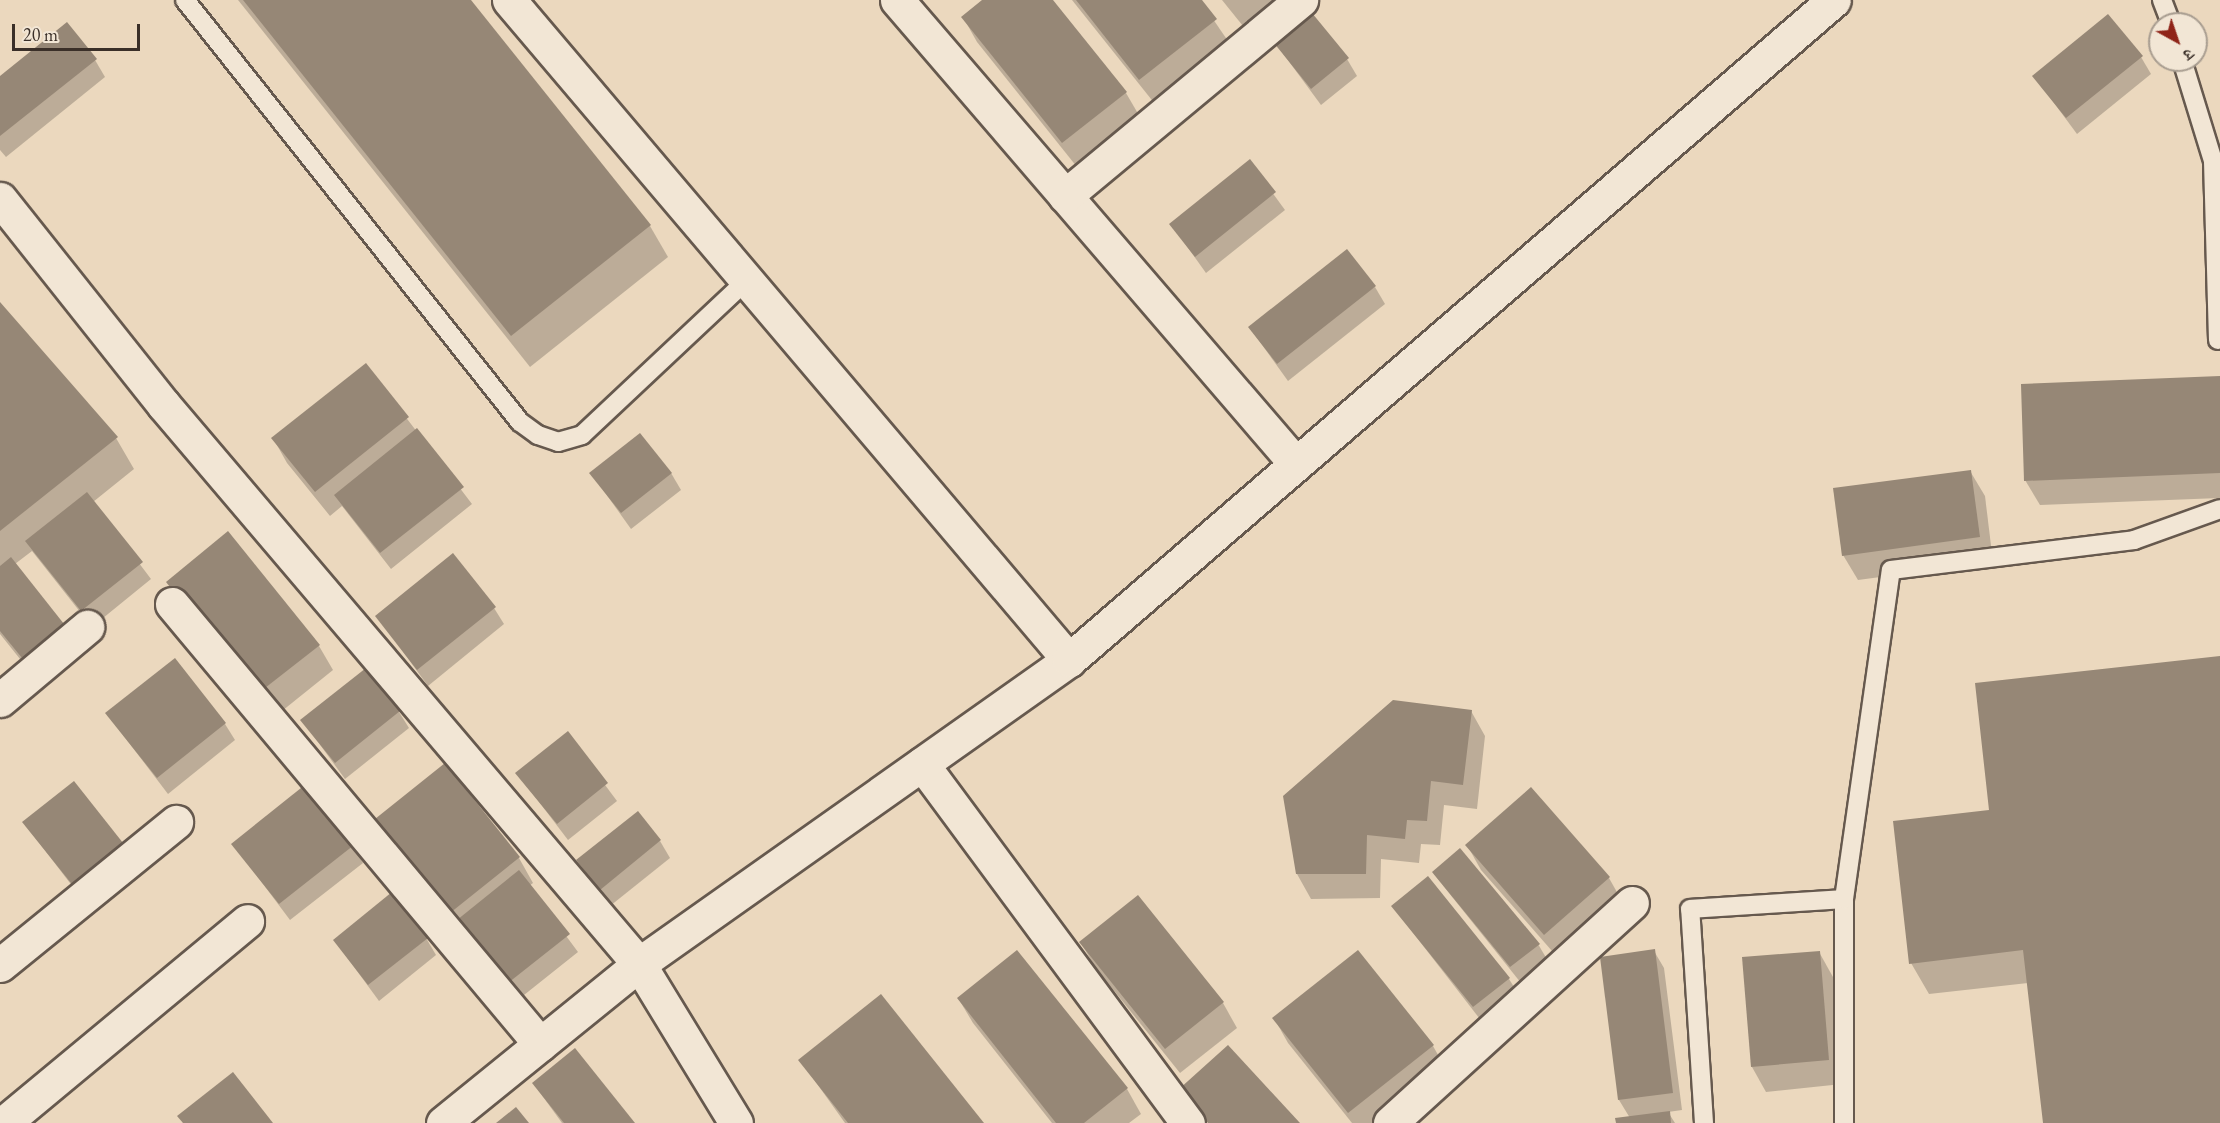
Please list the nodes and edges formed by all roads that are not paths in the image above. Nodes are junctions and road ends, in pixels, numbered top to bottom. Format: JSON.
{"nodes":[{"id":1,"x":185,"y":0,"type":"edge"},
{"id":2,"x":509,"y":0,"type":"edge"},
{"id":3,"x":897,"y":0,"type":"edge"},
{"id":4,"x":1301,"y":0,"type":"edge"},
{"id":5,"x":1834,"y":0,"type":"edge"},
{"id":6,"x":2186,"y":72,"type":"edge"},
{"id":7,"x":1065,"y":196,"type":"junction"},
{"id":8,"x":0,"y":198,"type":"edge"},
{"id":9,"x":747,"y":280,"type":"junction"},
{"id":10,"x":2218,"y":340,"type":"dead end"},
{"id":11,"x":1296,"y":464,"type":"junction"},
{"id":12,"x":2220,"y":509,"type":"edge"},
{"id":13,"x":172,"y":604,"type":"dead end"},
{"id":14,"x":87,"y":627,"type":"dead end"},
{"id":15,"x":1069,"y":660,"type":"junction"},
{"id":16,"x":0,"y":700,"type":"edge"},
{"id":17,"x":922,"y":764,"type":"junction"},
{"id":18,"x":176,"y":822,"type":"dead end"},
{"id":19,"x":1844,"y":899,"type":"junction"},
{"id":20,"x":1632,"y":903,"type":"dead end"},
{"id":21,"x":247,"y":921,"type":"dead end"},
{"id":22,"x":639,"y":964,"type":"junction"},
{"id":23,"x":0,"y":965,"type":"edge"},
{"id":24,"x":540,"y":1044,"type":"junction"},
{"id":25,"x":4,"y":1123,"type":"edge"},
{"id":26,"x":443,"y":1123,"type":"edge"},
{"id":27,"x":736,"y":1123,"type":"edge"},
{"id":28,"x":1188,"y":1123,"type":"edge"},
{"id":29,"x":1390,"y":1123,"type":"edge"},
{"id":30,"x":1704,"y":1123,"type":"edge"},
{"id":31,"x":1844,"y":1123,"type":"edge"}],
"edges":[{"from":1,"to":9,"type":"lane"},
{"from":2,"to":9,"type":"street"},
{"from":3,"to":7,"type":"street"},
{"from":4,"to":7,"type":"street"},
{"from":5,"to":11,"type":"street"},
{"from":6,"to":10,"type":"lane"},
{"from":7,"to":11,"type":"street"},
{"from":8,"to":22,"type":"street"},
{"from":9,"to":15,"type":"street"},
{"from":11,"to":15,"type":"street"},
{"from":12,"to":19,"type":"lane"},
{"from":13,"to":24,"type":"street"},
{"from":14,"to":16,"type":"street"},
{"from":15,"to":17,"type":"street"},
{"from":17,"to":22,"type":"street"},
{"from":17,"to":28,"type":"street"},
{"from":18,"to":23,"type":"street"},
{"from":19,"to":30,"type":"lane"},
{"from":19,"to":31,"type":"lane"},
{"from":20,"to":29,"type":"street"},
{"from":21,"to":25,"type":"street"},
{"from":22,"to":24,"type":"street"},
{"from":22,"to":27,"type":"street"},
{"from":24,"to":26,"type":"street"}]}
